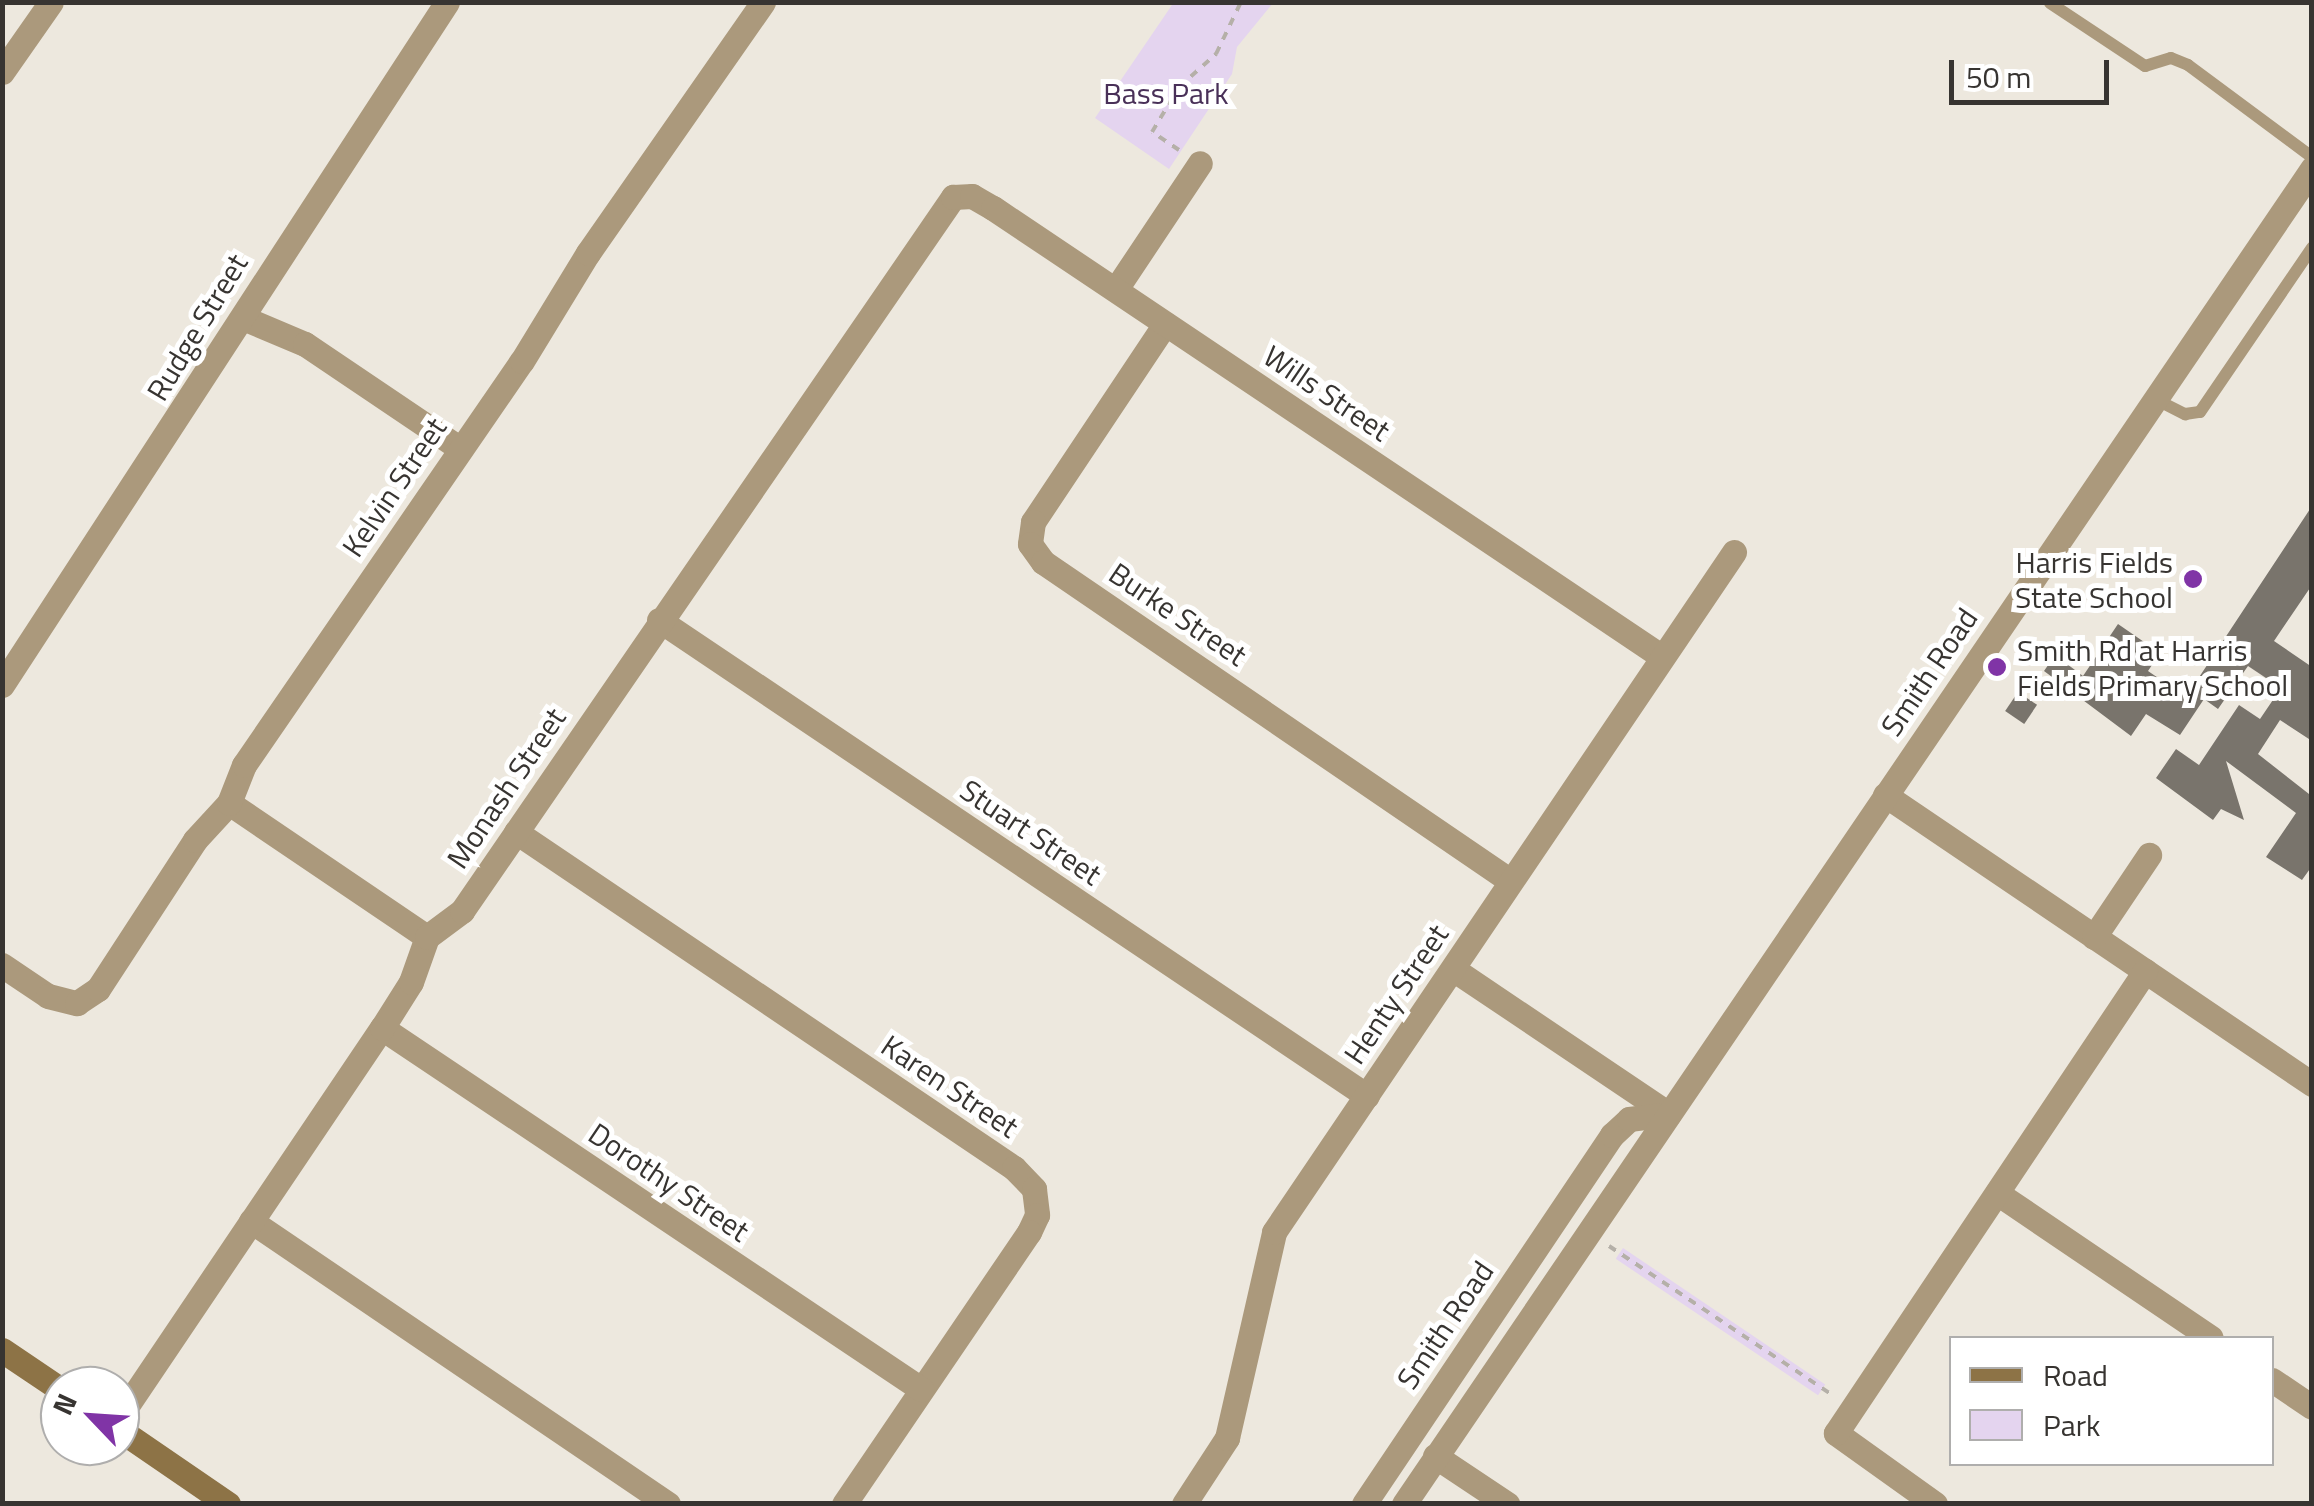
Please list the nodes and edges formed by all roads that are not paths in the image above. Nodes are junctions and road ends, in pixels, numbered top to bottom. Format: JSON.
{"nodes":[{"id":1,"x":51,"y":2,"type":"edge"},
{"id":2,"x":447,"y":2,"type":"edge"},
{"id":3,"x":764,"y":2,"type":"edge"},
{"id":4,"x":2050,"y":3,"type":"edge"},
{"id":5,"x":2,"y":72,"type":"edge"},
{"id":6,"x":2312,"y":158,"type":"edge"},
{"id":7,"x":1200,"y":163,"type":"road end"},
{"id":8,"x":2312,"y":168,"type":"edge"},
{"id":9,"x":953,"y":197,"type":"joint"},
{"id":10,"x":2312,"y":248,"type":"edge"},
{"id":11,"x":1116,"y":289,"type":"junction"},
{"id":12,"x":243,"y":318,"type":"junction"},
{"id":13,"x":1165,"y":324,"type":"junction"},
{"id":14,"x":2154,"y":399,"type":"junction"},
{"id":15,"x":459,"y":448,"type":"junction"},
{"id":16,"x":1734,"y":552,"type":"dead end"},
{"id":17,"x":659,"y":620,"type":"junction"},
{"id":18,"x":1661,"y":656,"type":"junction"},
{"id":19,"x":7,"y":670,"type":"edge"},
{"id":20,"x":1884,"y":795,"type":"junction"},
{"id":21,"x":229,"y":803,"type":"junction"},
{"id":22,"x":516,"y":832,"type":"junction"},
{"id":23,"x":2149,"y":856,"type":"dead end"},
{"id":24,"x":1510,"y":880,"type":"junction"},
{"id":25,"x":2094,"y":937,"type":"junction"},
{"id":26,"x":428,"y":938,"type":"junction"},
{"id":27,"x":2,"y":965,"type":"edge"},
{"id":28,"x":1453,"y":968,"type":"junction"},
{"id":29,"x":2145,"y":971,"type":"junction"},
{"id":30,"x":382,"y":1028,"type":"junction"},
{"id":31,"x":2312,"y":1084,"type":"edge"},
{"id":32,"x":1368,"y":1096,"type":"junction"},
{"id":33,"x":1668,"y":1114,"type":"junction"},
{"id":34,"x":1997,"y":1192,"type":"junction"},
{"id":35,"x":251,"y":1221,"type":"junction"},
{"id":36,"x":2208,"y":1336,"type":"edge"},
{"id":37,"x":2,"y":1350,"type":"edge"},
{"id":38,"x":40,"y":1376,"type":"edge"},
{"id":39,"x":2274,"y":1381,"type":"edge"},
{"id":40,"x":140,"y":1386,"type":"edge"},
{"id":41,"x":921,"y":1389,"type":"junction"},
{"id":42,"x":2312,"y":1408,"type":"edge"},
{"id":43,"x":140,"y":1444,"type":"edge"},
{"id":44,"x":1436,"y":1456,"type":"junction"},
{"id":45,"x":228,"y":1504,"type":"edge"},
{"id":46,"x":668,"y":1504,"type":"edge"},
{"id":47,"x":844,"y":1504,"type":"edge"},
{"id":48,"x":1184,"y":1504,"type":"edge"},
{"id":49,"x":1364,"y":1504,"type":"edge"},
{"id":50,"x":1404,"y":1504,"type":"edge"},
{"id":51,"x":1507,"y":1504,"type":"edge"},
{"id":52,"x":1935,"y":1504,"type":"edge"}],
"edges":[{"from":1,"to":5,"type":"street"},
{"from":2,"to":12,"type":"street","name":"Rudge Street"},
{"from":3,"to":15,"type":"street","name":"Kelvin Street"},
{"from":4,"to":6,"type":"lane"},
{"from":7,"to":11,"type":"street"},
{"from":8,"to":14,"type":"street","name":"Smith Road"},
{"from":9,"to":11,"type":"street","name":"Wills Street"},
{"from":9,"to":17,"type":"street","name":"Monash Street"},
{"from":10,"to":14,"type":"lane"},
{"from":11,"to":13,"type":"street","name":"Wills Street"},
{"from":12,"to":15,"type":"street"},
{"from":12,"to":19,"type":"street","name":"Rudge Street"},
{"from":13,"to":18,"type":"street","name":"Wills Street"},
{"from":13,"to":24,"type":"street","name":"Burke Street"},
{"from":14,"to":20,"type":"street","name":"Smith Road"},
{"from":15,"to":21,"type":"street","name":"Kelvin Street"},
{"from":16,"to":18,"type":"street","name":"Henty Street"},
{"from":17,"to":22,"type":"street","name":"Monash Street"},
{"from":17,"to":32,"type":"street","name":"Stuart Street"},
{"from":18,"to":24,"type":"street","name":"Henty Street"},
{"from":20,"to":25,"type":"street"},
{"from":20,"to":33,"type":"street","name":"Smith Road"},
{"from":21,"to":26,"type":"street"},
{"from":21,"to":27,"type":"street","name":"Kelvin Street"},
{"from":22,"to":26,"type":"street","name":"Monash Street"},
{"from":22,"to":41,"type":"street","name":"Karen Street"},
{"from":23,"to":25,"type":"street"},
{"from":24,"to":28,"type":"street","name":"Henty Street"},
{"from":25,"to":29,"type":"street"},
{"from":26,"to":30,"type":"street","name":"Monash Street"},
{"from":28,"to":32,"type":"street","name":"Henty Street"},
{"from":28,"to":33,"type":"street"},
{"from":29,"to":31,"type":"street"},
{"from":29,"to":34,"type":"street"},
{"from":30,"to":35,"type":"street","name":"Monash Street"},
{"from":30,"to":41,"type":"street","name":"Dorothy Street"},
{"from":32,"to":48,"type":"street","name":"Henty Street"},
{"from":33,"to":44,"type":"street","name":"Smith Road"},
{"from":33,"to":49,"type":"street","name":"Smith Road"},
{"from":34,"to":36,"type":"street"},
{"from":34,"to":52,"type":"street"},
{"from":35,"to":40,"type":"street","name":"Monash Street"},
{"from":35,"to":46,"type":"street"},
{"from":37,"to":38,"type":"main road"},
{"from":39,"to":42,"type":"street"},
{"from":41,"to":47,"type":"street","name":"Karen Street"},
{"from":43,"to":45,"type":"main road"},
{"from":44,"to":50,"type":"street","name":"Smith Road"},
{"from":44,"to":51,"type":"street"}]}
